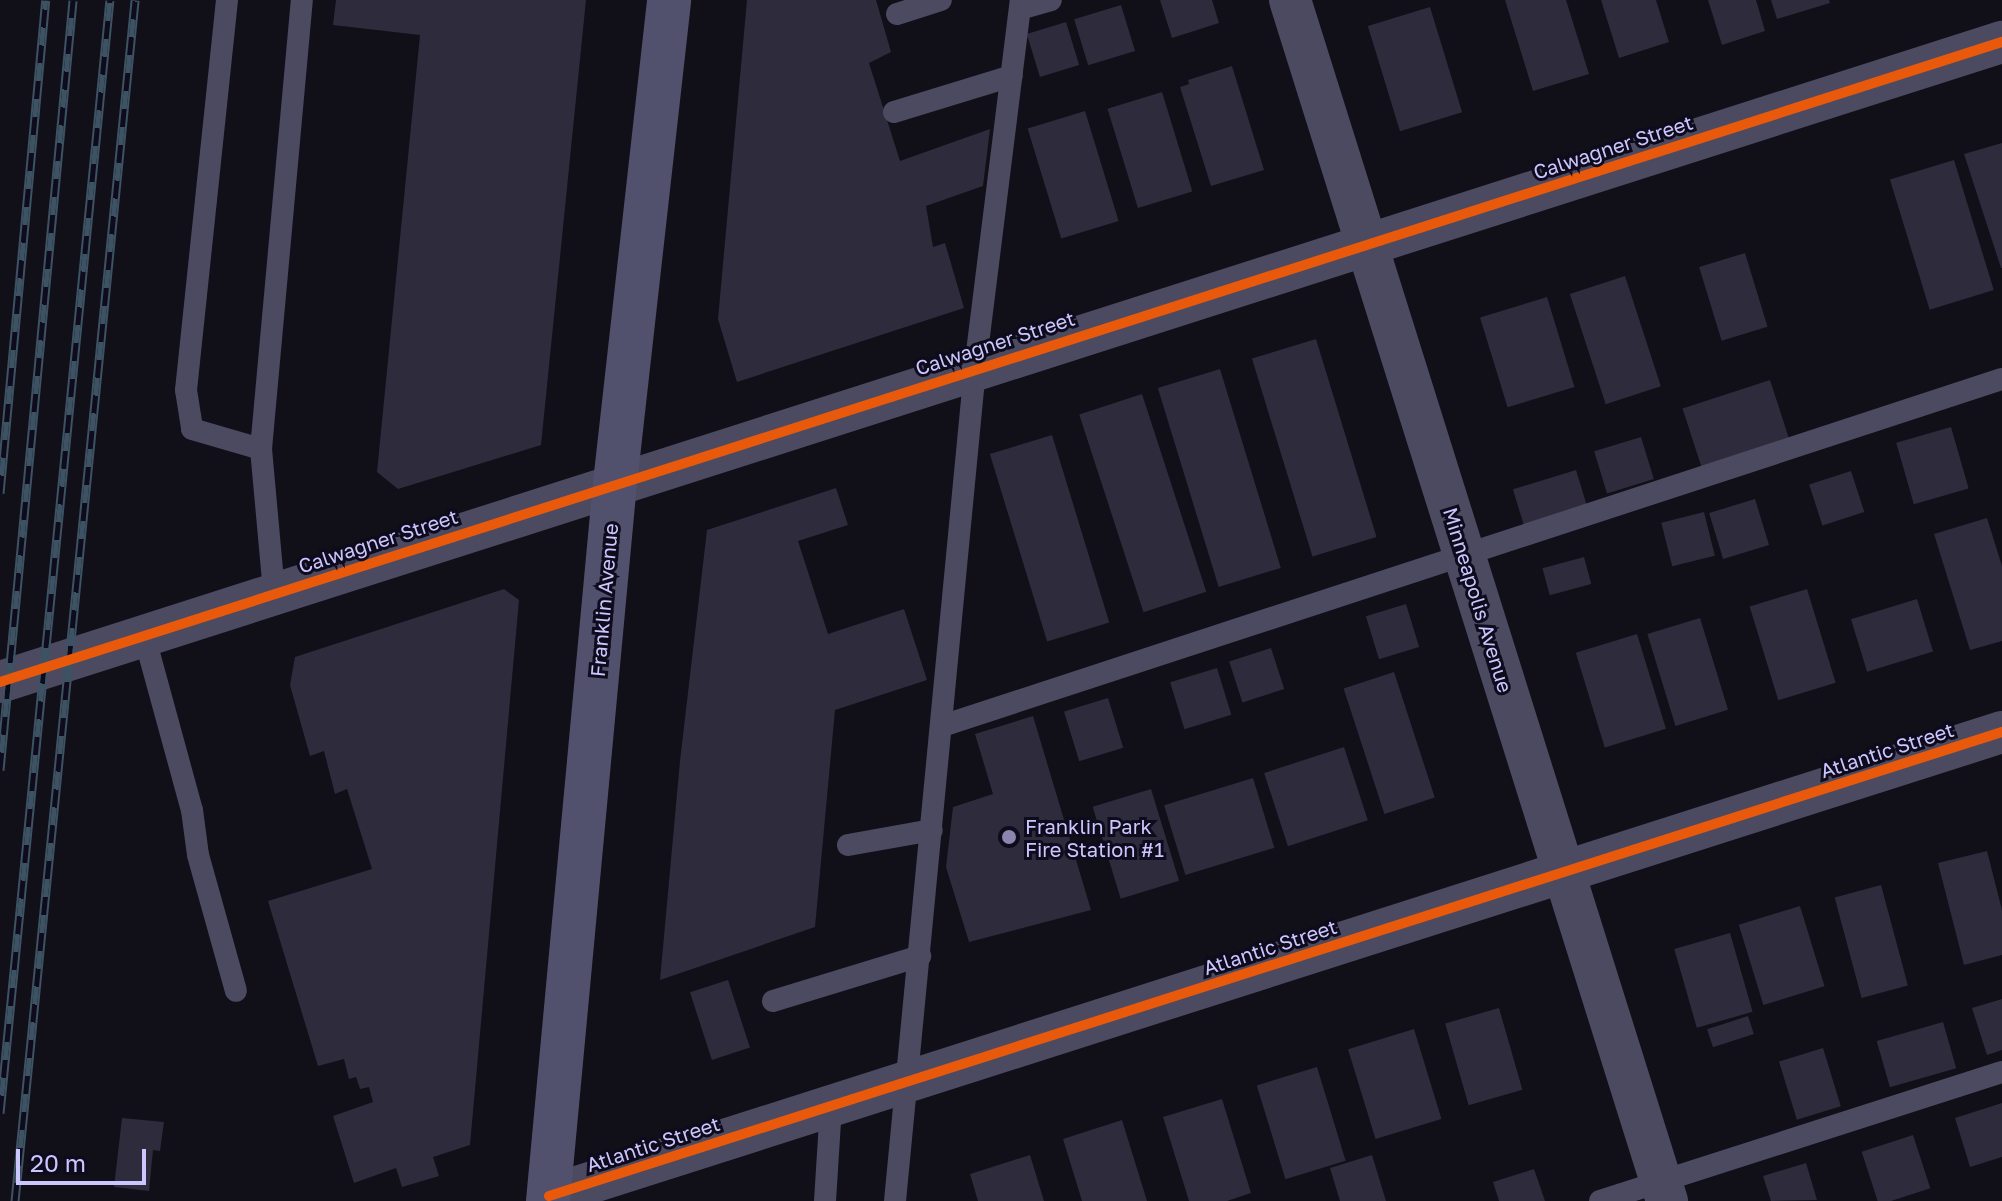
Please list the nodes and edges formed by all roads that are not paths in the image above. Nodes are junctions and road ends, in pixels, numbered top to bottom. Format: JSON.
{"nodes":[{"id":1,"x":227,"y":0,"type":"edge"},
{"id":2,"x":302,"y":0,"type":"edge"},
{"id":3,"x":669,"y":0,"type":"edge"},
{"id":4,"x":941,"y":0,"type":"edge"},
{"id":5,"x":1051,"y":0,"type":"edge"},
{"id":6,"x":1290,"y":0,"type":"edge"},
{"id":7,"x":1020,"y":5,"type":"edge"},
{"id":8,"x":897,"y":14,"type":"dead end"},
{"id":9,"x":2002,"y":42,"type":"edge"},
{"id":10,"x":1012,"y":76,"type":"junction"},
{"id":11,"x":894,"y":112,"type":"dead end"},
{"id":12,"x":1367,"y":244,"type":"junction"},
{"id":13,"x":975,"y":368,"type":"junction"},
{"id":14,"x":2002,"y":379,"type":"edge"},
{"id":15,"x":261,"y":449,"type":"junction"},
{"id":16,"x":615,"y":483,"type":"junction"},
{"id":17,"x":1464,"y":555,"type":"junction"},
{"id":18,"x":274,"y":593,"type":"junction"},
{"id":19,"x":144,"y":635,"type":"junction"},
{"id":20,"x":0,"y":682,"type":"edge"},
{"id":21,"x":942,"y":726,"type":"junction"},
{"id":22,"x":2002,"y":732,"type":"edge"},
{"id":23,"x":932,"y":830,"type":"junction"},
{"id":24,"x":848,"y":845,"type":"dead end"},
{"id":25,"x":1564,"y":872,"type":"junction"},
{"id":26,"x":920,"y":956,"type":"junction"},
{"id":27,"x":236,"y":991,"type":"dead end"},
{"id":28,"x":773,"y":1001,"type":"dead end"},
{"id":29,"x":2002,"y":1072,"type":"edge"},
{"id":30,"x":908,"y":1081,"type":"junction"},
{"id":31,"x":831,"y":1106,"type":"junction"},
{"id":32,"x":1664,"y":1192,"type":"edge"},
{"id":33,"x":548,"y":1198,"type":"edge"},
{"id":34,"x":825,"y":1201,"type":"edge"},
{"id":35,"x":895,"y":1201,"type":"edge"},
{"id":36,"x":1600,"y":1201,"type":"edge"}],
"edges":[{"from":1,"to":15,"type":"lane"},
{"from":2,"to":15,"type":"lane"},
{"from":3,"to":16,"type":"main road","name":"Franklin Avenue"},
{"from":4,"to":8,"type":"lane"},
{"from":5,"to":7,"type":"lane"},
{"from":6,"to":12,"type":"street","name":"Minneapolis Avenue"},
{"from":7,"to":10,"type":"lane"},
{"from":9,"to":12,"type":"street","name":"Calwagner Street"},
{"from":10,"to":11,"type":"lane"},
{"from":10,"to":13,"type":"lane"},
{"from":12,"to":13,"type":"street","name":"Calwagner Street"},
{"from":12,"to":17,"type":"street","name":"Minneapolis Avenue"},
{"from":13,"to":16,"type":"street","name":"Calwagner Street"},
{"from":13,"to":21,"type":"lane"},
{"from":14,"to":17,"type":"lane"},
{"from":15,"to":18,"type":"lane"},
{"from":16,"to":18,"type":"street","name":"Calwagner Street"},
{"from":16,"to":33,"type":"main road","name":"Franklin Avenue"},
{"from":17,"to":21,"type":"lane"},
{"from":17,"to":25,"type":"street","name":"Minneapolis Avenue"},
{"from":18,"to":19,"type":"street","name":"Calwagner Street"},
{"from":19,"to":20,"type":"street","name":"Calwagner Street"},
{"from":19,"to":27,"type":"lane"},
{"from":21,"to":23,"type":"lane"},
{"from":22,"to":25,"type":"street","name":"Atlantic Street"},
{"from":23,"to":24,"type":"lane"},
{"from":23,"to":26,"type":"lane"},
{"from":25,"to":30,"type":"street","name":"Atlantic Street"},
{"from":25,"to":32,"type":"street","name":"Minneapolis Avenue"},
{"from":26,"to":28,"type":"lane"},
{"from":26,"to":30,"type":"lane"},
{"from":29,"to":32,"type":"lane"},
{"from":30,"to":31,"type":"street","name":"Atlantic Street"},
{"from":30,"to":35,"type":"lane"},
{"from":31,"to":33,"type":"street","name":"Atlantic Street"},
{"from":31,"to":34,"type":"lane"},
{"from":32,"to":36,"type":"lane"}]}
